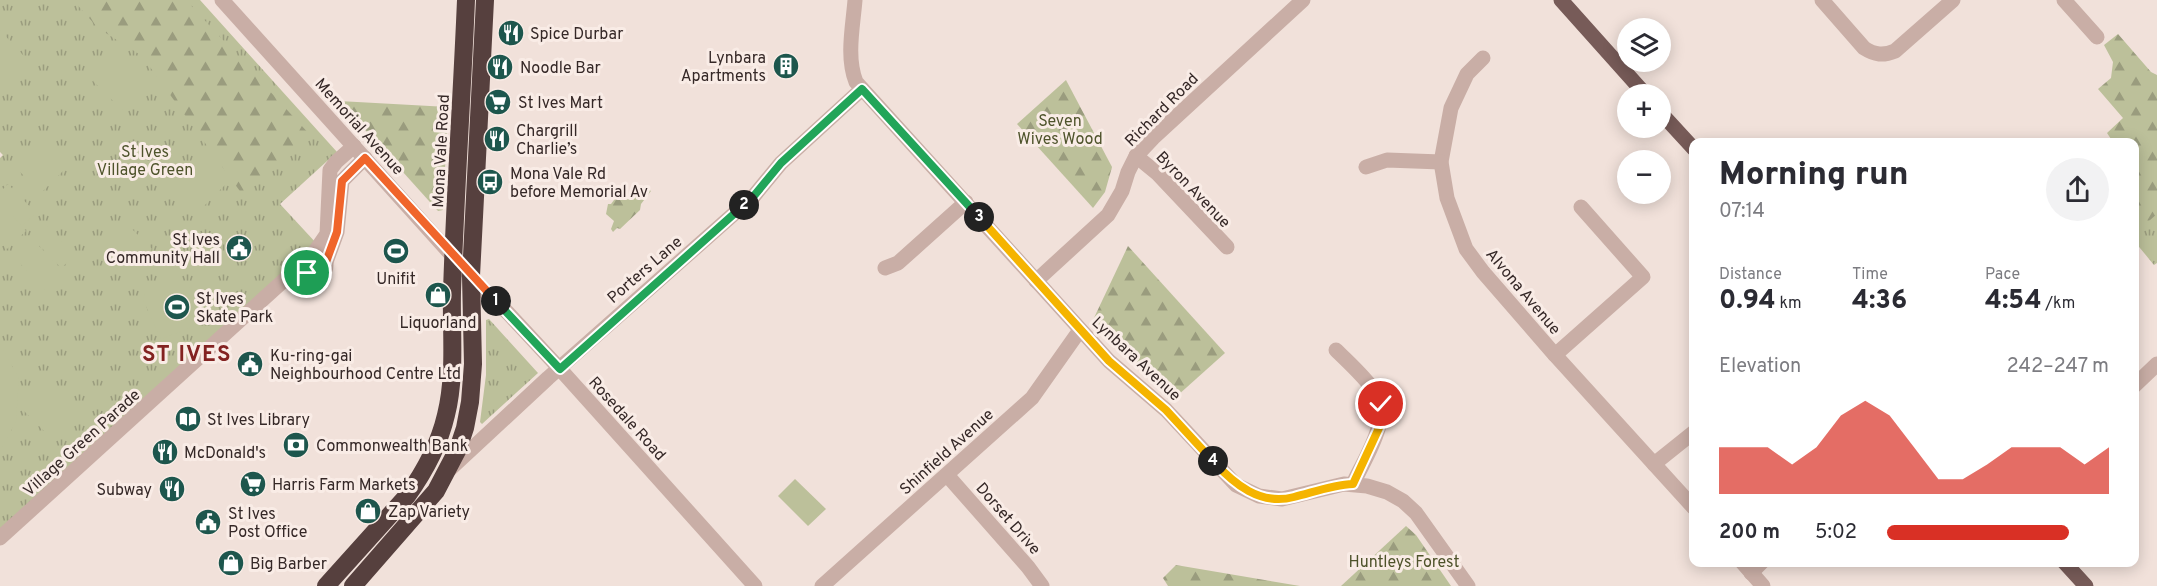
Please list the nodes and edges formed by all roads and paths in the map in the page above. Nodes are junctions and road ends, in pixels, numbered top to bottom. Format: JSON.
{"nodes":[{"id":1,"x":222,"y":0,"type":"edge"},
{"id":2,"x":466,"y":0,"type":"edge"},
{"id":3,"x":486,"y":0,"type":"edge"},
{"id":4,"x":855,"y":0,"type":"edge"},
{"id":5,"x":1303,"y":0,"type":"edge"},
{"id":6,"x":1561,"y":0,"type":"edge"},
{"id":7,"x":1822,"y":0,"type":"edge"},
{"id":8,"x":1953,"y":0,"type":"edge"},
{"id":9,"x":2064,"y":0,"type":"edge"},
{"id":10,"x":2097,"y":38,"type":"dead end"},
{"id":11,"x":1483,"y":58,"type":"dead end"},
{"id":12,"x":1636,"y":84,"type":"edge"},
{"id":13,"x":862,"y":89,"type":"junction"},
{"id":14,"x":1671,"y":124,"type":"edge"},
{"id":15,"x":1689,"y":144,"type":"edge"},
{"id":16,"x":354,"y":146,"type":"junction"},
{"id":17,"x":1136,"y":156,"type":"junction"},
{"id":18,"x":365,"y":158,"type":"junction"},
{"id":19,"x":1441,"y":162,"type":"junction"},
{"id":20,"x":1366,"y":167,"type":"dead end"},
{"id":21,"x":966,"y":202,"type":"junction"},
{"id":22,"x":1581,"y":207,"type":"dead end"},
{"id":23,"x":1227,"y":247,"type":"dead end"},
{"id":24,"x":454,"y":257,"type":"junction"},
{"id":25,"x":308,"y":265,"type":"junction"},
{"id":26,"x":885,"y":268,"type":"dead end"},
{"id":27,"x":471,"y":276,"type":"junction"},
{"id":28,"x":1036,"y":281,"type":"junction"},
{"id":29,"x":1080,"y":330,"type":"junction"},
{"id":30,"x":1336,"y":350,"type":"dead end"},
{"id":31,"x":1555,"y":355,"type":"junction"},
{"id":32,"x":2157,"y":364,"type":"edge"},
{"id":33,"x":560,"y":369,"type":"junction"},
{"id":34,"x":2139,"y":379,"type":"edge"},
{"id":35,"x":1689,"y":436,"type":"edge"},
{"id":36,"x":1654,"y":464,"type":"junction"},
{"id":37,"x":446,"y":473,"type":"junction"},
{"id":38,"x":947,"y":475,"type":"junction"},
{"id":39,"x":1353,"y":484,"type":"junction"},
{"id":40,"x":1689,"y":502,"type":"edge"},
{"id":41,"x":0,"y":538,"type":"edge"},
{"id":42,"x":1753,"y":567,"type":"edge"},
{"id":43,"x":2069,"y":567,"type":"edge"},
{"id":44,"x":326,"y":586,"type":"edge"},
{"id":45,"x":353,"y":586,"type":"edge"},
{"id":46,"x":755,"y":586,"type":"edge"},
{"id":47,"x":822,"y":586,"type":"edge"},
{"id":48,"x":1042,"y":586,"type":"edge"},
{"id":49,"x":1468,"y":586,"type":"edge"},
{"id":50,"x":1763,"y":586,"type":"edge"},
{"id":51,"x":2086,"y":586,"type":"edge"}],
"edges":[{"from":1,"to":16,"type":"street","name":"Memorial Avenue"},
{"from":2,"to":24,"type":"highway","name":"Mona Vale Road"},
{"from":3,"to":27,"type":"highway"},
{"from":4,"to":13,"type":"street","name":"Lynbara Avenue"},
{"from":5,"to":17,"type":"street","name":"Richard Road"},
{"from":6,"to":12,"type":"main road"},
{"from":7,"to":8,"type":"street"},
{"from":9,"to":10,"type":"street"},
{"from":11,"to":19,"type":"street","name":"Alvona Avenue"},
{"from":13,"to":21,"type":"street","name":"Lynbara Avenue"},
{"from":13,"to":33,"type":"street","name":"Porters Lane"},
{"from":14,"to":15,"type":"main road"},
{"from":16,"to":18,"type":"street","name":"Memorial Avenue"},
{"from":16,"to":25,"type":"street","name":"Village Green Parade"},
{"from":17,"to":23,"type":"street","name":"Byron Avenue"},
{"from":17,"to":28,"type":"street","name":"Richard Road"},
{"from":18,"to":24,"type":"street","name":"Memorial Avenue"},
{"from":18,"to":25,"type":"street","name":"Village Green Parade"},
{"from":19,"to":20,"type":"street"},
{"from":19,"to":31,"type":"street","name":"Alvona Avenue"},
{"from":21,"to":26,"type":"street"},
{"from":21,"to":28,"type":"street","name":"Lynbara Avenue"},
{"from":22,"to":31,"type":"street"},
{"from":24,"to":27,"type":"street","name":"Memorial Avenue"},
{"from":24,"to":44,"type":"highway","name":"Mona Vale Road"},
{"from":25,"to":41,"type":"street","name":"Village Green Parade"},
{"from":27,"to":33,"type":"street","name":"Rosedale Road"},
{"from":27,"to":37,"type":"highway"},
{"from":28,"to":29,"type":"street","name":"Lynbara Avenue"},
{"from":29,"to":38,"type":"street","name":"Shinfield Avenue"},
{"from":29,"to":39,"type":"street","name":"Lynbara Avenue"},
{"from":30,"to":39,"type":"street"},
{"from":31,"to":36,"type":"street","name":"Alvona Avenue"},
{"from":32,"to":34,"type":"street"},
{"from":33,"to":37,"type":"street","name":"Porters Lane"},
{"from":33,"to":46,"type":"street","name":"Rosedale Road"},
{"from":35,"to":36,"type":"street"},
{"from":36,"to":40,"type":"street","name":"Alvona Avenue"},
{"from":37,"to":45,"type":"highway"},
{"from":38,"to":47,"type":"street","name":"Shinfield Avenue"},
{"from":38,"to":48,"type":"street","name":"Dorset Drive"},
{"from":39,"to":49,"type":"street","name":"Lynbara Avenue"},
{"from":42,"to":50,"type":"street"},
{"from":43,"to":51,"type":"main road"}]}
